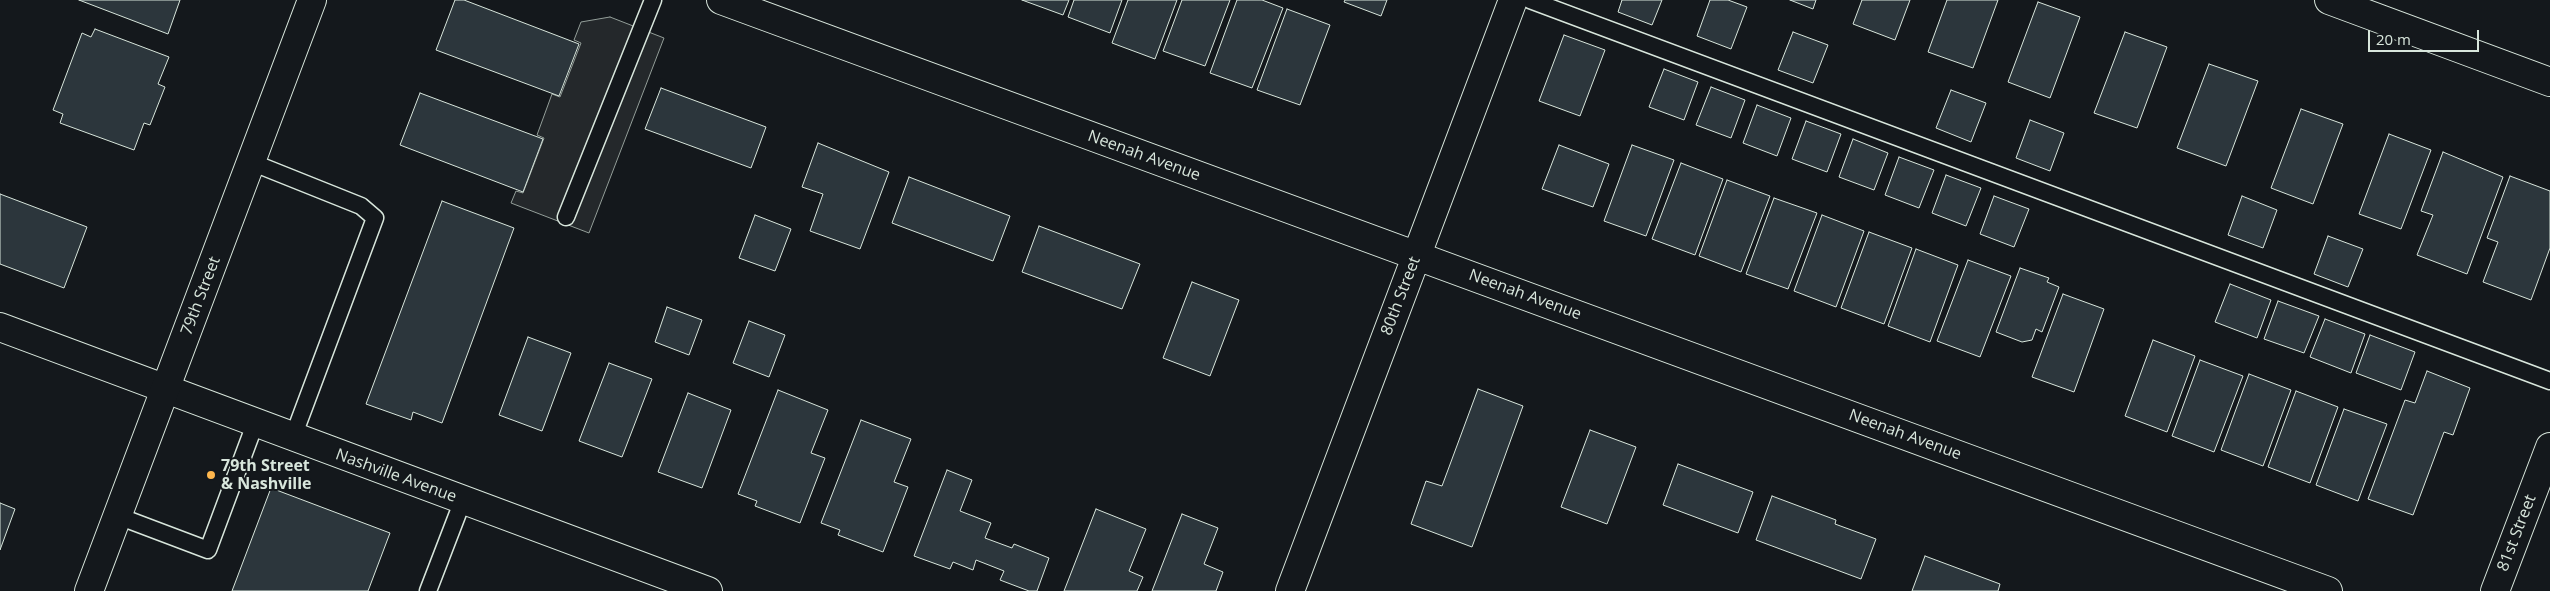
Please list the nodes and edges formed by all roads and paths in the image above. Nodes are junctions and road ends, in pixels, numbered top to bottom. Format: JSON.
{"nodes":[{"id":1,"x":312,"y":0,"type":"edge"},
{"id":2,"x":653,"y":0,"type":"edge"},
{"id":3,"x":1513,"y":0,"type":"edge"},
{"id":4,"x":1530,"y":0,"type":"edge"},
{"id":5,"x":2329,"y":0,"type":"edge"},
{"id":6,"x":728,"y":1,"type":"edge"},
{"id":7,"x":2550,"y":82,"type":"edge"},
{"id":8,"x":251,"y":162,"type":"junction"},
{"id":9,"x":566,"y":217,"type":"dead end"},
{"id":10,"x":1416,"y":256,"type":"junction"},
{"id":11,"x":0,"y":327,"type":"edge"},
{"id":12,"x":2550,"y":382,"type":"edge"},
{"id":13,"x":165,"y":390,"type":"junction"},
{"id":14,"x":255,"y":424,"type":"junction"},
{"id":15,"x":293,"y":438,"type":"junction"},
{"id":16,"x":2550,"y":447,"type":"edge"},
{"id":17,"x":463,"y":500,"type":"junction"},
{"id":18,"x":118,"y":516,"type":"junction"},
{"id":19,"x":90,"y":591,"type":"edge"},
{"id":20,"x":428,"y":591,"type":"edge"},
{"id":21,"x":708,"y":591,"type":"edge"},
{"id":22,"x":1290,"y":591,"type":"edge"},
{"id":23,"x":2328,"y":591,"type":"edge"},
{"id":24,"x":2495,"y":591,"type":"edge"}],
"edges":[{"from":1,"to":8,"type":"street","name":"79th Street"},
{"from":2,"to":9,"type":"lane"},
{"from":3,"to":10,"type":"street","name":"80th Street"},
{"from":4,"to":12,"type":"lane"},
{"from":5,"to":7,"type":"street"},
{"from":6,"to":10,"type":"street","name":"Neenah Avenue"},
{"from":8,"to":13,"type":"street","name":"79th Street"},
{"from":8,"to":15,"type":"lane"},
{"from":10,"to":22,"type":"street","name":"80th Street"},
{"from":10,"to":23,"type":"street","name":"Neenah Avenue"},
{"from":11,"to":13,"type":"street","name":"Nashville Avenue"},
{"from":13,"to":14,"type":"street","name":"Nashville Avenue"},
{"from":13,"to":18,"type":"street","name":"79th Street"},
{"from":14,"to":15,"type":"street","name":"Nashville Avenue"},
{"from":14,"to":18,"type":"lane"},
{"from":15,"to":17,"type":"street","name":"Nashville Avenue"},
{"from":16,"to":24,"type":"street","name":"81st Street"},
{"from":17,"to":20,"type":"lane"},
{"from":17,"to":21,"type":"street","name":"Nashville Avenue"},
{"from":18,"to":19,"type":"street","name":"79th Street"}]}
